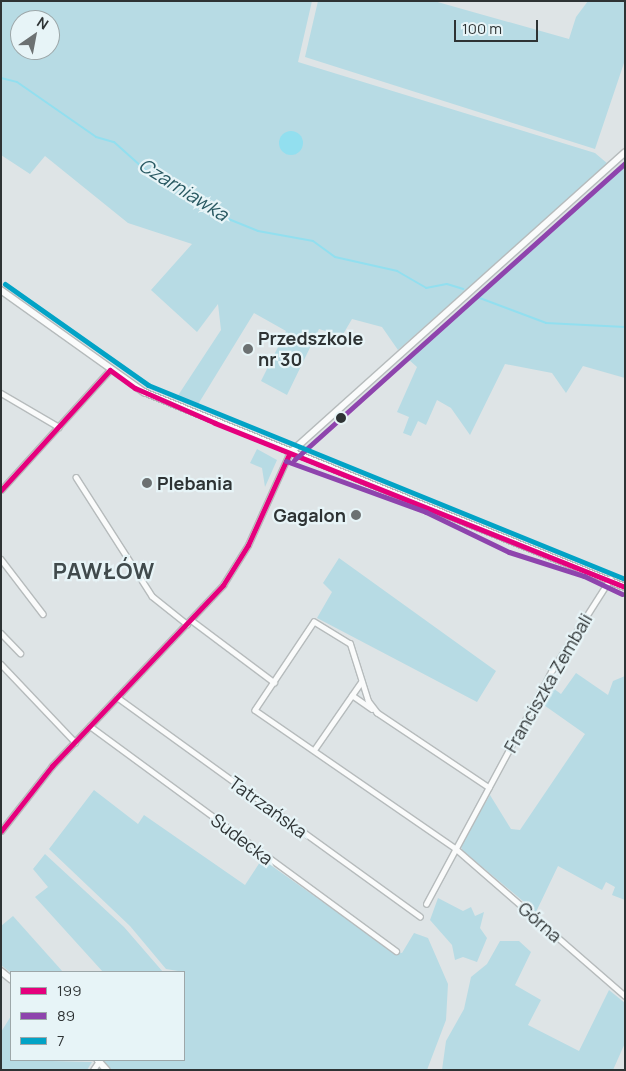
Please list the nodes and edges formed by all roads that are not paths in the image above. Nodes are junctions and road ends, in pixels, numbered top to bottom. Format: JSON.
{"nodes":[{"id":1,"x":625,"y":153,"type":"edge"},
{"id":2,"x":1,"y":290,"type":"edge"},
{"id":3,"x":110,"y":370,"type":"junction"},
{"id":4,"x":1,"y":394,"type":"edge"},
{"id":5,"x":59,"y":427,"type":"junction"},
{"id":6,"x":289,"y":454,"type":"junction"},
{"id":7,"x":76,"y":478,"type":"dead end"},
{"id":8,"x":1,"y":490,"type":"edge"},
{"id":9,"x":1,"y":558,"type":"edge"},
{"id":10,"x":610,"y":580,"type":"junction"},
{"id":11,"x":625,"y":587,"type":"edge"},
{"id":12,"x":44,"y":614,"type":"dead end"},
{"id":13,"x":189,"y":622,"type":"junction"},
{"id":14,"x":1,"y":633,"type":"edge"},
{"id":15,"x":20,"y":653,"type":"dead end"},
{"id":16,"x":1,"y":664,"type":"edge"},
{"id":17,"x":274,"y":682,"type":"junction"},
{"id":18,"x":361,"y":682,"type":"junction"},
{"id":19,"x":352,"y":696,"type":"junction"},
{"id":20,"x":117,"y":697,"type":"junction"},
{"id":21,"x":378,"y":713,"type":"junction"},
{"id":22,"x":90,"y":726,"type":"junction"},
{"id":23,"x":75,"y":742,"type":"junction"},
{"id":24,"x":314,"y":750,"type":"junction"},
{"id":25,"x":488,"y":788,"type":"junction"},
{"id":26,"x":4,"y":823,"type":"edge"},
{"id":27,"x":1,"y":831,"type":"edge"},
{"id":28,"x":455,"y":848,"type":"junction"},
{"id":29,"x":426,"y":904,"type":"dead end"},
{"id":30,"x":420,"y":916,"type":"dead end"},
{"id":31,"x":396,"y":951,"type":"dead end"},
{"id":32,"x":625,"y":996,"type":"edge"}],
"edges":[{"from":1,"to":6,"type":"street"},
{"from":2,"to":3,"type":"street"},
{"from":3,"to":5,"type":"street"},
{"from":3,"to":6,"type":"street"},
{"from":4,"to":5,"type":"street"},
{"from":5,"to":8,"type":"street"},
{"from":6,"to":10,"type":"street"},
{"from":6,"to":13,"type":"street"},
{"from":7,"to":13,"type":"street"},
{"from":9,"to":12,"type":"street"},
{"from":10,"to":11,"type":"street"},
{"from":10,"to":25,"type":"street","name":"Franciszka Zembali"},
{"from":13,"to":17,"type":"street"},
{"from":13,"to":20,"type":"street"},
{"from":14,"to":15,"type":"street"},
{"from":16,"to":23,"type":"street"},
{"from":17,"to":18,"type":"street"},
{"from":17,"to":24,"type":"street","name":"Górna"},
{"from":18,"to":19,"type":"street"},
{"from":18,"to":21,"type":"street"},
{"from":19,"to":21,"type":"street"},
{"from":19,"to":24,"type":"street"},
{"from":20,"to":22,"type":"street"},
{"from":20,"to":30,"type":"street","name":"Tatrzańska"},
{"from":21,"to":25,"type":"street"},
{"from":22,"to":23,"type":"street"},
{"from":22,"to":31,"type":"street","name":"Sudecka"},
{"from":23,"to":26,"type":"street"},
{"from":24,"to":28,"type":"street","name":"Górna"},
{"from":25,"to":28,"type":"street","name":"Franciszka Zembali"},
{"from":26,"to":27,"type":"street"},
{"from":28,"to":29,"type":"street","name":"Franciszka Zembali"},
{"from":28,"to":32,"type":"street","name":"Górna"}]}
